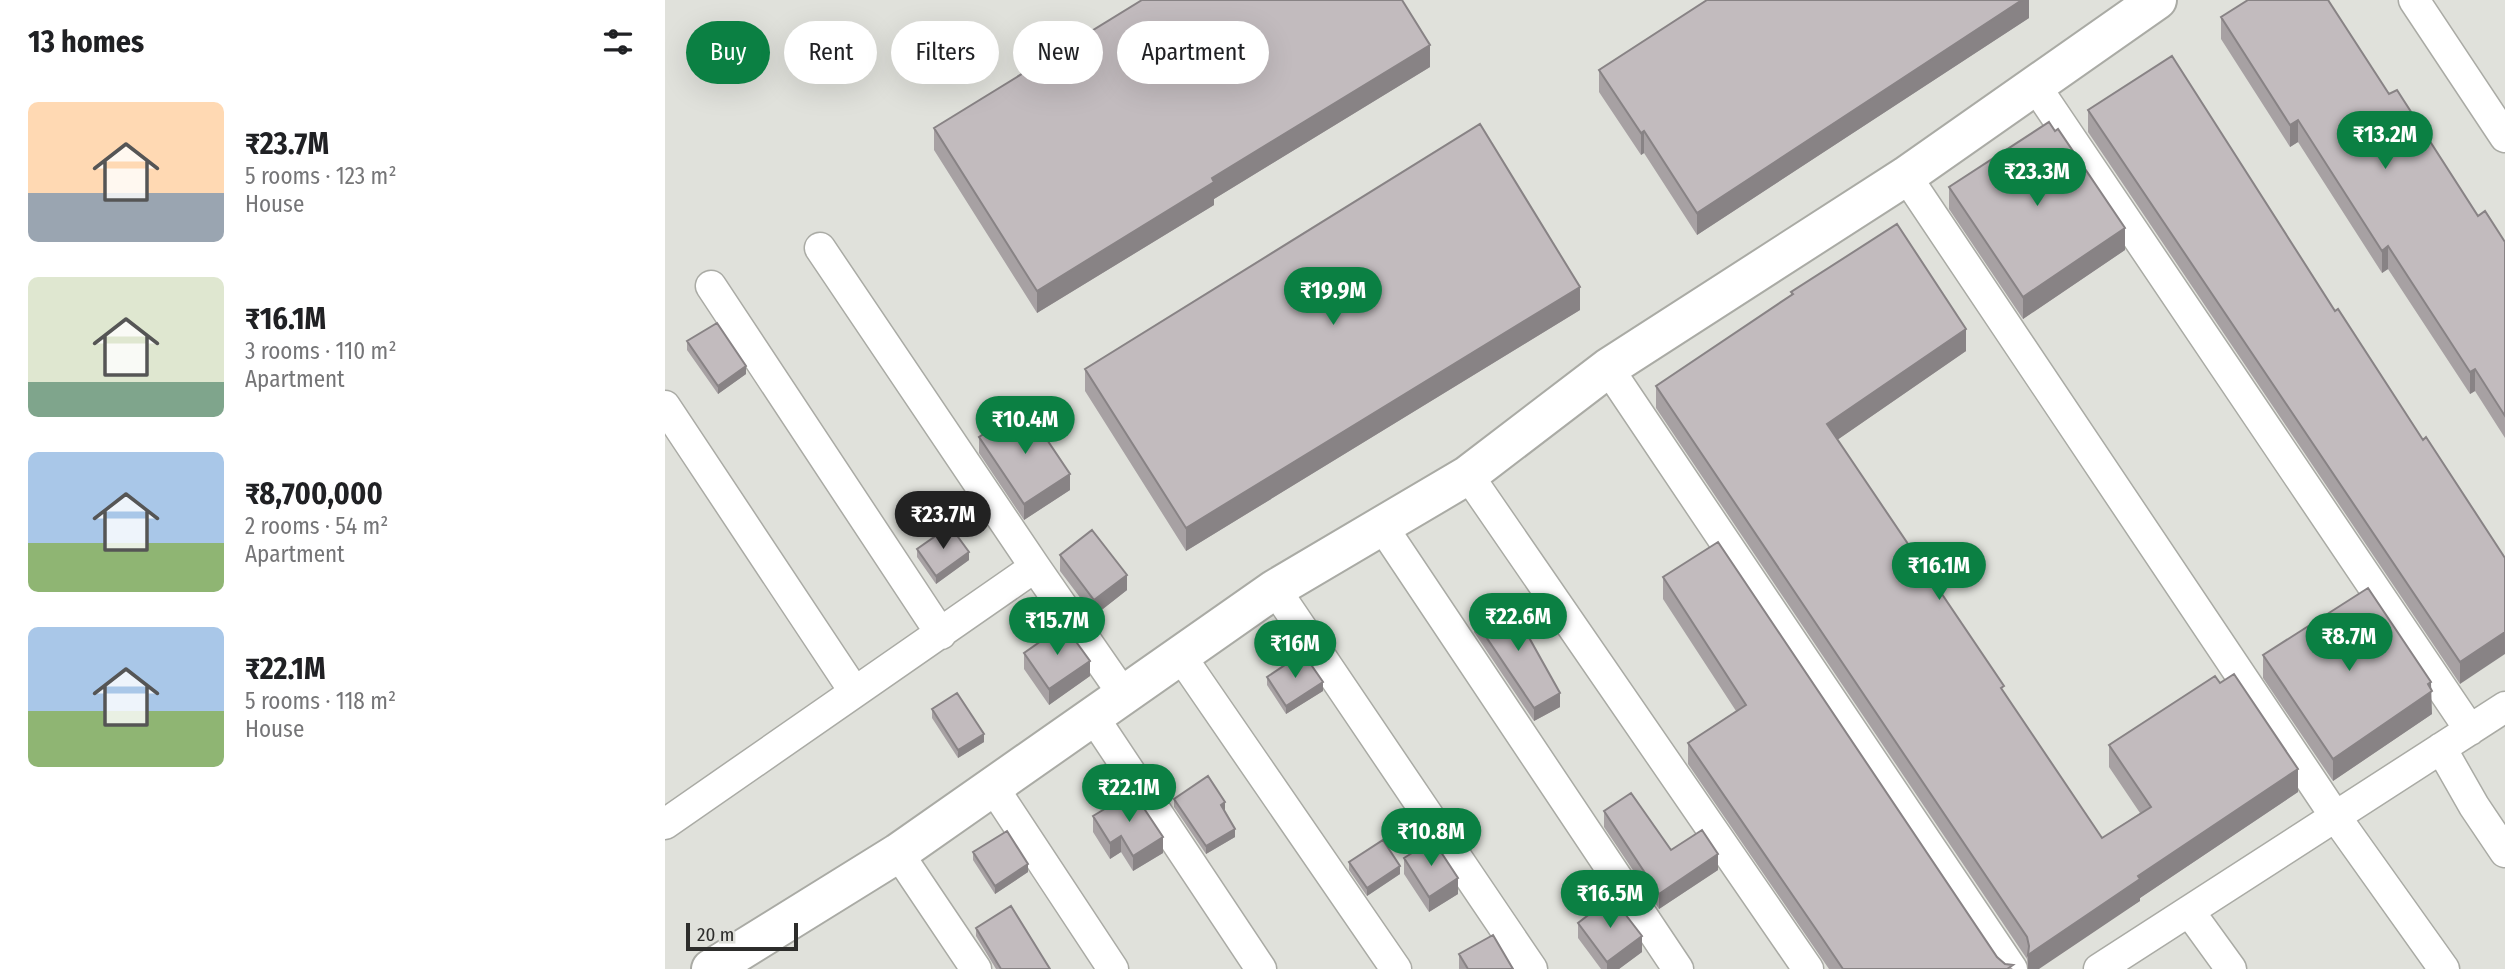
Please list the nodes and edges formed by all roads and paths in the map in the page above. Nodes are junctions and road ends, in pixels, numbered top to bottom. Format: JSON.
{"nodes":[{"id":1,"x":2157,"y":0,"type":"edge"},
{"id":2,"x":2414,"y":0,"type":"edge"},
{"id":3,"x":2034,"y":84,"type":"junction"},
{"id":4,"x":2505,"y":137,"type":"edge"},
{"id":5,"x":1906,"y":176,"type":"junction"},
{"id":6,"x":820,"y":248,"type":"dead end"},
{"id":7,"x":711,"y":286,"type":"dead end"},
{"id":8,"x":1608,"y":368,"type":"junction"},
{"id":9,"x":665,"y":406,"type":"edge"},
{"id":10,"x":1468,"y":475,"type":"junction"},
{"id":11,"x":1382,"y":526,"type":"junction"},
{"id":12,"x":1035,"y":567,"type":"junction"},
{"id":13,"x":1275,"y":589,"type":"junction"},
{"id":14,"x":941,"y":634,"type":"junction"},
{"id":15,"x":1180,"y":655,"type":"junction"},
{"id":16,"x":854,"y":691,"type":"junction"},
{"id":17,"x":1123,"y":694,"type":"junction"},
{"id":18,"x":2505,"y":707,"type":"edge"},
{"id":19,"x":1092,"y":715,"type":"junction"},
{"id":20,"x":2470,"y":730,"type":"junction"},
{"id":21,"x":2441,"y":748,"type":"junction"},
{"id":22,"x":993,"y":787,"type":"junction"},
{"id":23,"x":2335,"y":816,"type":"junction"},
{"id":24,"x":666,"y":821,"type":"edge"},
{"id":25,"x":2505,"y":852,"type":"edge"},
{"id":26,"x":898,"y":853,"type":"junction"},
{"id":27,"x":2189,"y":911,"type":"junction"},
{"id":28,"x":711,"y":969,"type":"edge"},
{"id":29,"x":976,"y":969,"type":"edge"},
{"id":30,"x":1113,"y":969,"type":"edge"},
{"id":31,"x":1261,"y":969,"type":"edge"},
{"id":32,"x":1396,"y":969,"type":"edge"},
{"id":33,"x":1532,"y":969,"type":"edge"},
{"id":34,"x":1678,"y":969,"type":"edge"},
{"id":35,"x":1808,"y":969,"type":"edge"},
{"id":36,"x":2012,"y":969,"type":"edge"},
{"id":37,"x":2099,"y":969,"type":"edge"},
{"id":38,"x":2231,"y":969,"type":"edge"},
{"id":39,"x":2444,"y":969,"type":"edge"}],
"edges":[{"from":1,"to":3,"type":"main road"},
{"from":2,"to":4,"type":"street"},
{"from":3,"to":5,"type":"main road"},
{"from":3,"to":20,"type":"street"},
{"from":5,"to":8,"type":"main road"},
{"from":5,"to":23,"type":"street"},
{"from":6,"to":12,"type":"street"},
{"from":7,"to":14,"type":"street"},
{"from":8,"to":10,"type":"main road"},
{"from":8,"to":36,"type":"street"},
{"from":9,"to":16,"type":"street"},
{"from":10,"to":11,"type":"main road"},
{"from":10,"to":35,"type":"street"},
{"from":11,"to":13,"type":"main road"},
{"from":11,"to":34,"type":"street"},
{"from":12,"to":14,"type":"street"},
{"from":12,"to":17,"type":"street"},
{"from":13,"to":15,"type":"main road"},
{"from":13,"to":33,"type":"street"},
{"from":14,"to":16,"type":"street"},
{"from":15,"to":17,"type":"main road"},
{"from":15,"to":32,"type":"street"},
{"from":16,"to":24,"type":"street"},
{"from":17,"to":19,"type":"main road"},
{"from":18,"to":20,"type":"street"},
{"from":19,"to":22,"type":"main road"},
{"from":19,"to":31,"type":"street"},
{"from":20,"to":21,"type":"street"},
{"from":21,"to":23,"type":"street"},
{"from":21,"to":25,"type":"street"},
{"from":22,"to":26,"type":"main road"},
{"from":22,"to":30,"type":"street"},
{"from":23,"to":27,"type":"street"},
{"from":23,"to":39,"type":"street"},
{"from":26,"to":28,"type":"main road"},
{"from":26,"to":29,"type":"street"},
{"from":27,"to":37,"type":"street"},
{"from":27,"to":38,"type":"street"}]}
